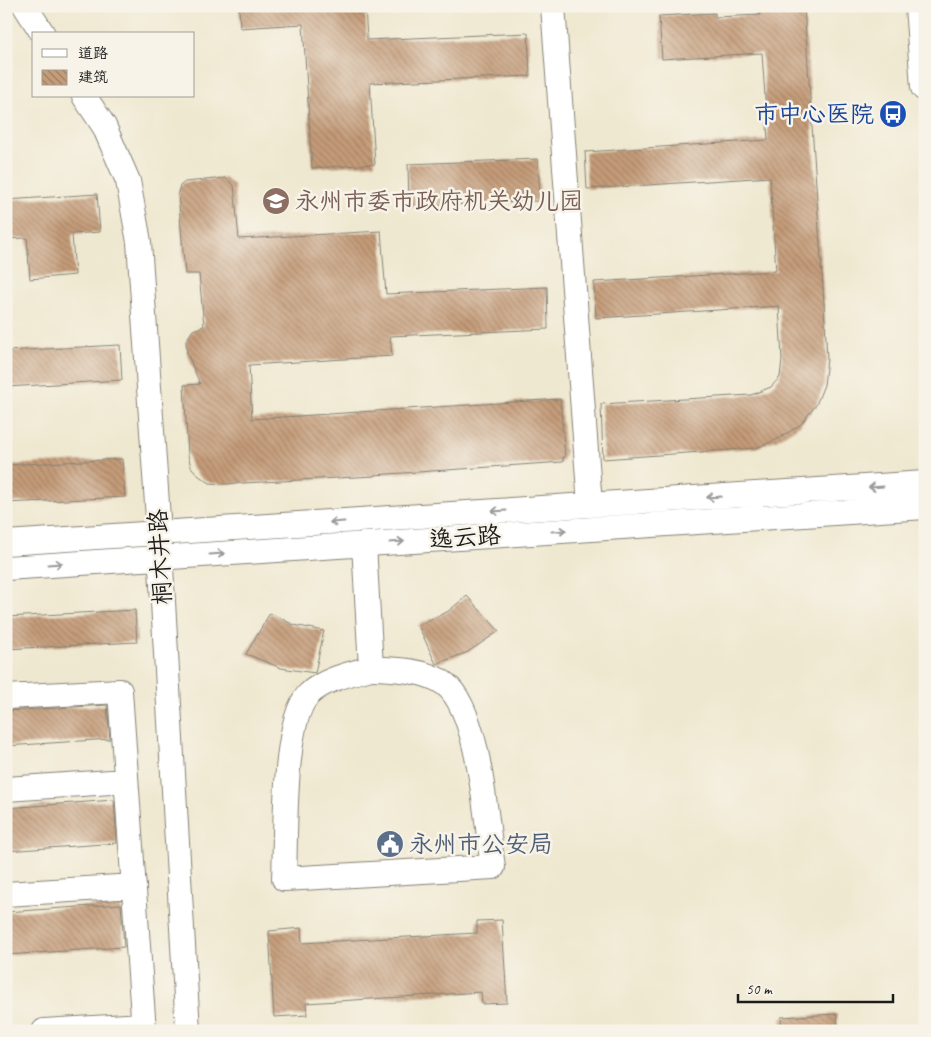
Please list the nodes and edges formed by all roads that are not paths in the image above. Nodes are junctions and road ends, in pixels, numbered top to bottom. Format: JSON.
{"nodes":[{"id":1,"x":25,"y":6,"type":"edge"},
{"id":2,"x":553,"y":6,"type":"edge"},
{"id":3,"x":920,"y":6,"type":"edge"},
{"id":4,"x":42,"y":32,"type":"edge"},
{"id":5,"x":925,"y":87,"type":"edge"},
{"id":6,"x":85,"y":98,"type":"edge"},
{"id":7,"x":925,"y":484,"type":"edge"},
{"id":8,"x":590,"y":505,"type":"junction"},
{"id":9,"x":925,"y":507,"type":"edge"},
{"id":10,"x":159,"y":533,"type":"junction"},
{"id":11,"x":6,"y":543,"type":"edge"},
{"id":12,"x":364,"y":544,"type":"junction"},
{"id":13,"x":161,"y":558,"type":"junction"},
{"id":14,"x":6,"y":568,"type":"edge"},
{"id":15,"x":371,"y":668,"type":"junction"},
{"id":16,"x":6,"y":697,"type":"edge"},
{"id":17,"x":126,"y":781,"type":"junction"},
{"id":18,"x":6,"y":789,"type":"edge"},
{"id":19,"x":134,"y":886,"type":"junction"},
{"id":20,"x":6,"y":894,"type":"edge"},
{"id":21,"x":143,"y":1028,"type":"edge"},
{"id":22,"x":44,"y":1031,"type":"edge"},
{"id":23,"x":188,"y":1031,"type":"edge"}],
"edges":[{"from":1,"to":4,"type":"street"},
{"from":2,"to":8,"type":"street"},
{"from":3,"to":5,"type":"main road"},
{"from":6,"to":10,"type":"street","name":"桐木井路"},
{"from":7,"to":8,"type":"street","name":"逸云路","one_way":true},
{"from":8,"to":10,"type":"street","name":"逸云路","one_way":true},
{"from":12,"to":9,"type":"street","name":"逸云路","one_way":true},
{"from":10,"to":11,"type":"street","name":"逸云路"},
{"from":10,"to":13,"type":"street","name":"桐木井路"},
{"from":13,"to":12,"type":"street","name":"逸云路","one_way":true},
{"from":12,"to":15,"type":"street"},
{"from":14,"to":13,"type":"street","name":"逸云路","one_way":true},
{"from":13,"to":23,"type":"street","name":"桐木井路"},
{"from":15,"to":15,"type":"street"},
{"from":16,"to":17,"type":"street"},
{"from":17,"to":18,"type":"street"},
{"from":17,"to":19,"type":"street"},
{"from":19,"to":20,"type":"street"},
{"from":19,"to":21,"type":"street"},
{"from":21,"to":22,"type":"street"}]}
